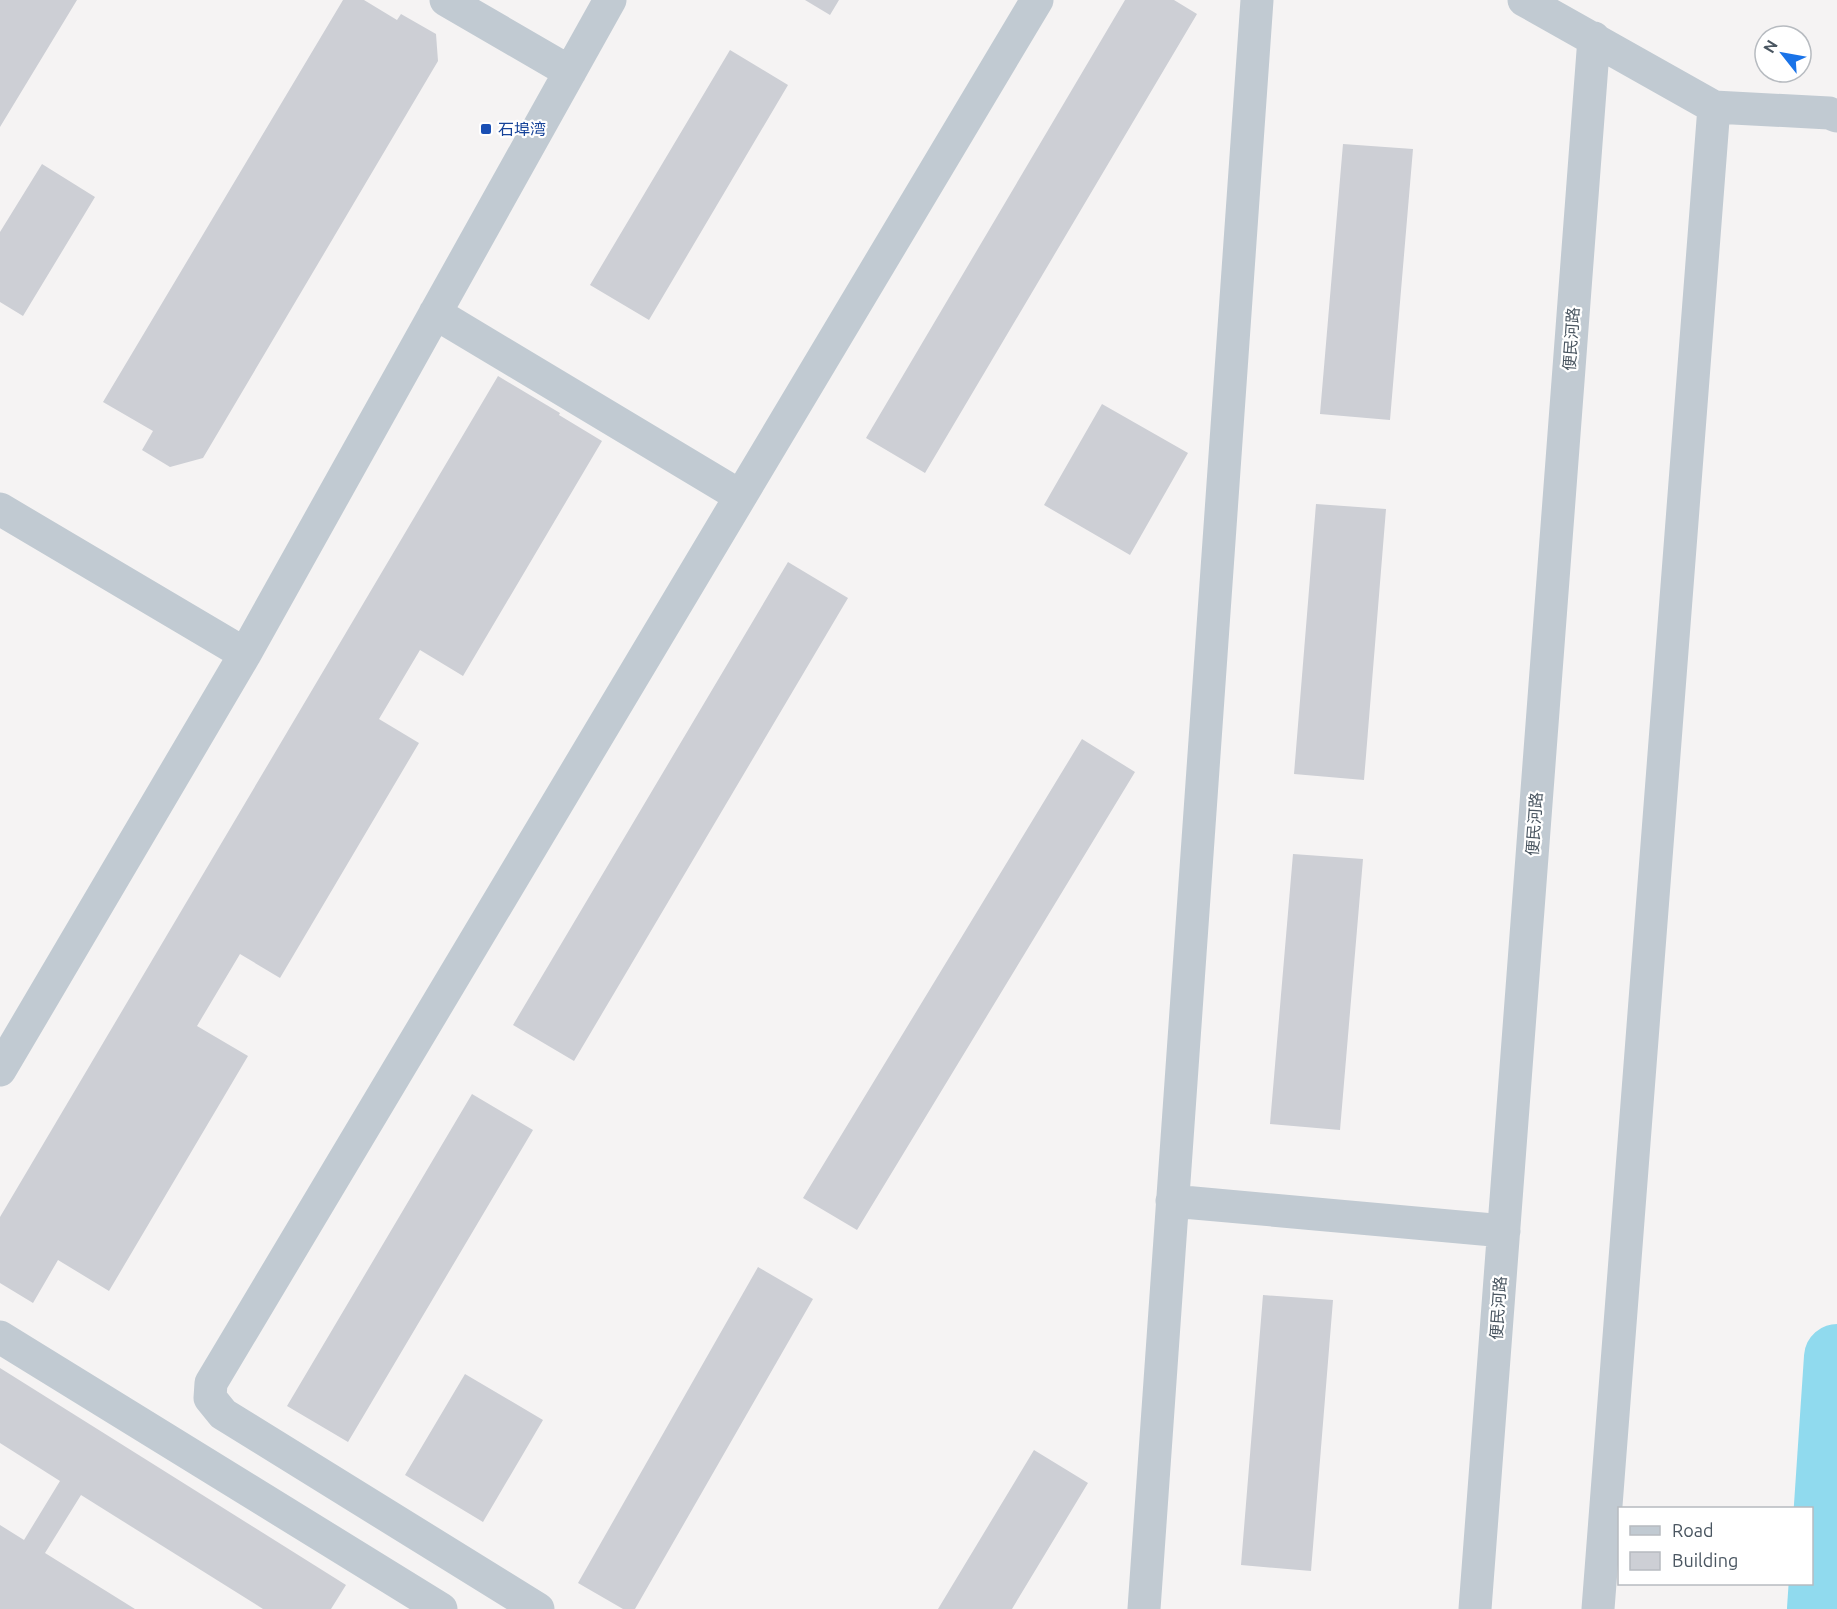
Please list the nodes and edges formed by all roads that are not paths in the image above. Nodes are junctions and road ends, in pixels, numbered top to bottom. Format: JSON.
{"nodes":[{"id":1,"x":446,"y":0,"type":"edge"},
{"id":2,"x":610,"y":0,"type":"edge"},
{"id":3,"x":1037,"y":0,"type":"edge"},
{"id":4,"x":1257,"y":0,"type":"edge"},
{"id":5,"x":1524,"y":0,"type":"edge"},
{"id":6,"x":1593,"y":38,"type":"junction"},
{"id":7,"x":570,"y":72,"type":"junction"},
{"id":8,"x":1714,"y":107,"type":"junction"},
{"id":9,"x":1837,"y":116,"type":"edge"},
{"id":10,"x":435,"y":312,"type":"junction"},
{"id":11,"x":740,"y":496,"type":"junction"},
{"id":12,"x":0,"y":509,"type":"edge"},
{"id":13,"x":245,"y":654,"type":"junction"},
{"id":14,"x":0,"y":1070,"type":"edge"},
{"id":15,"x":1172,"y":1201,"type":"junction"},
{"id":16,"x":1504,"y":1231,"type":"junction"},
{"id":17,"x":0,"y":1337,"type":"edge"},
{"id":18,"x":441,"y":1609,"type":"edge"},
{"id":19,"x":538,"y":1609,"type":"edge"},
{"id":20,"x":1144,"y":1609,"type":"edge"},
{"id":21,"x":1475,"y":1609,"type":"edge"},
{"id":22,"x":1598,"y":1609,"type":"edge"}],
"edges":[{"from":1,"to":7,"type":"street"},
{"from":2,"to":7,"type":"street"},
{"from":3,"to":11,"type":"street"},
{"from":4,"to":15,"type":"street"},
{"from":5,"to":6,"type":"street"},
{"from":6,"to":8,"type":"street"},
{"from":6,"to":16,"type":"street","name":"便民河路"},
{"from":7,"to":10,"type":"street"},
{"from":8,"to":9,"type":"street"},
{"from":8,"to":22,"type":"street"},
{"from":10,"to":11,"type":"street"},
{"from":10,"to":13,"type":"street"},
{"from":11,"to":19,"type":"street"},
{"from":12,"to":13,"type":"street"},
{"from":13,"to":14,"type":"street"},
{"from":15,"to":16,"type":"street"},
{"from":15,"to":20,"type":"street"},
{"from":16,"to":21,"type":"street","name":"便民河路"},
{"from":17,"to":18,"type":"street"}]}
